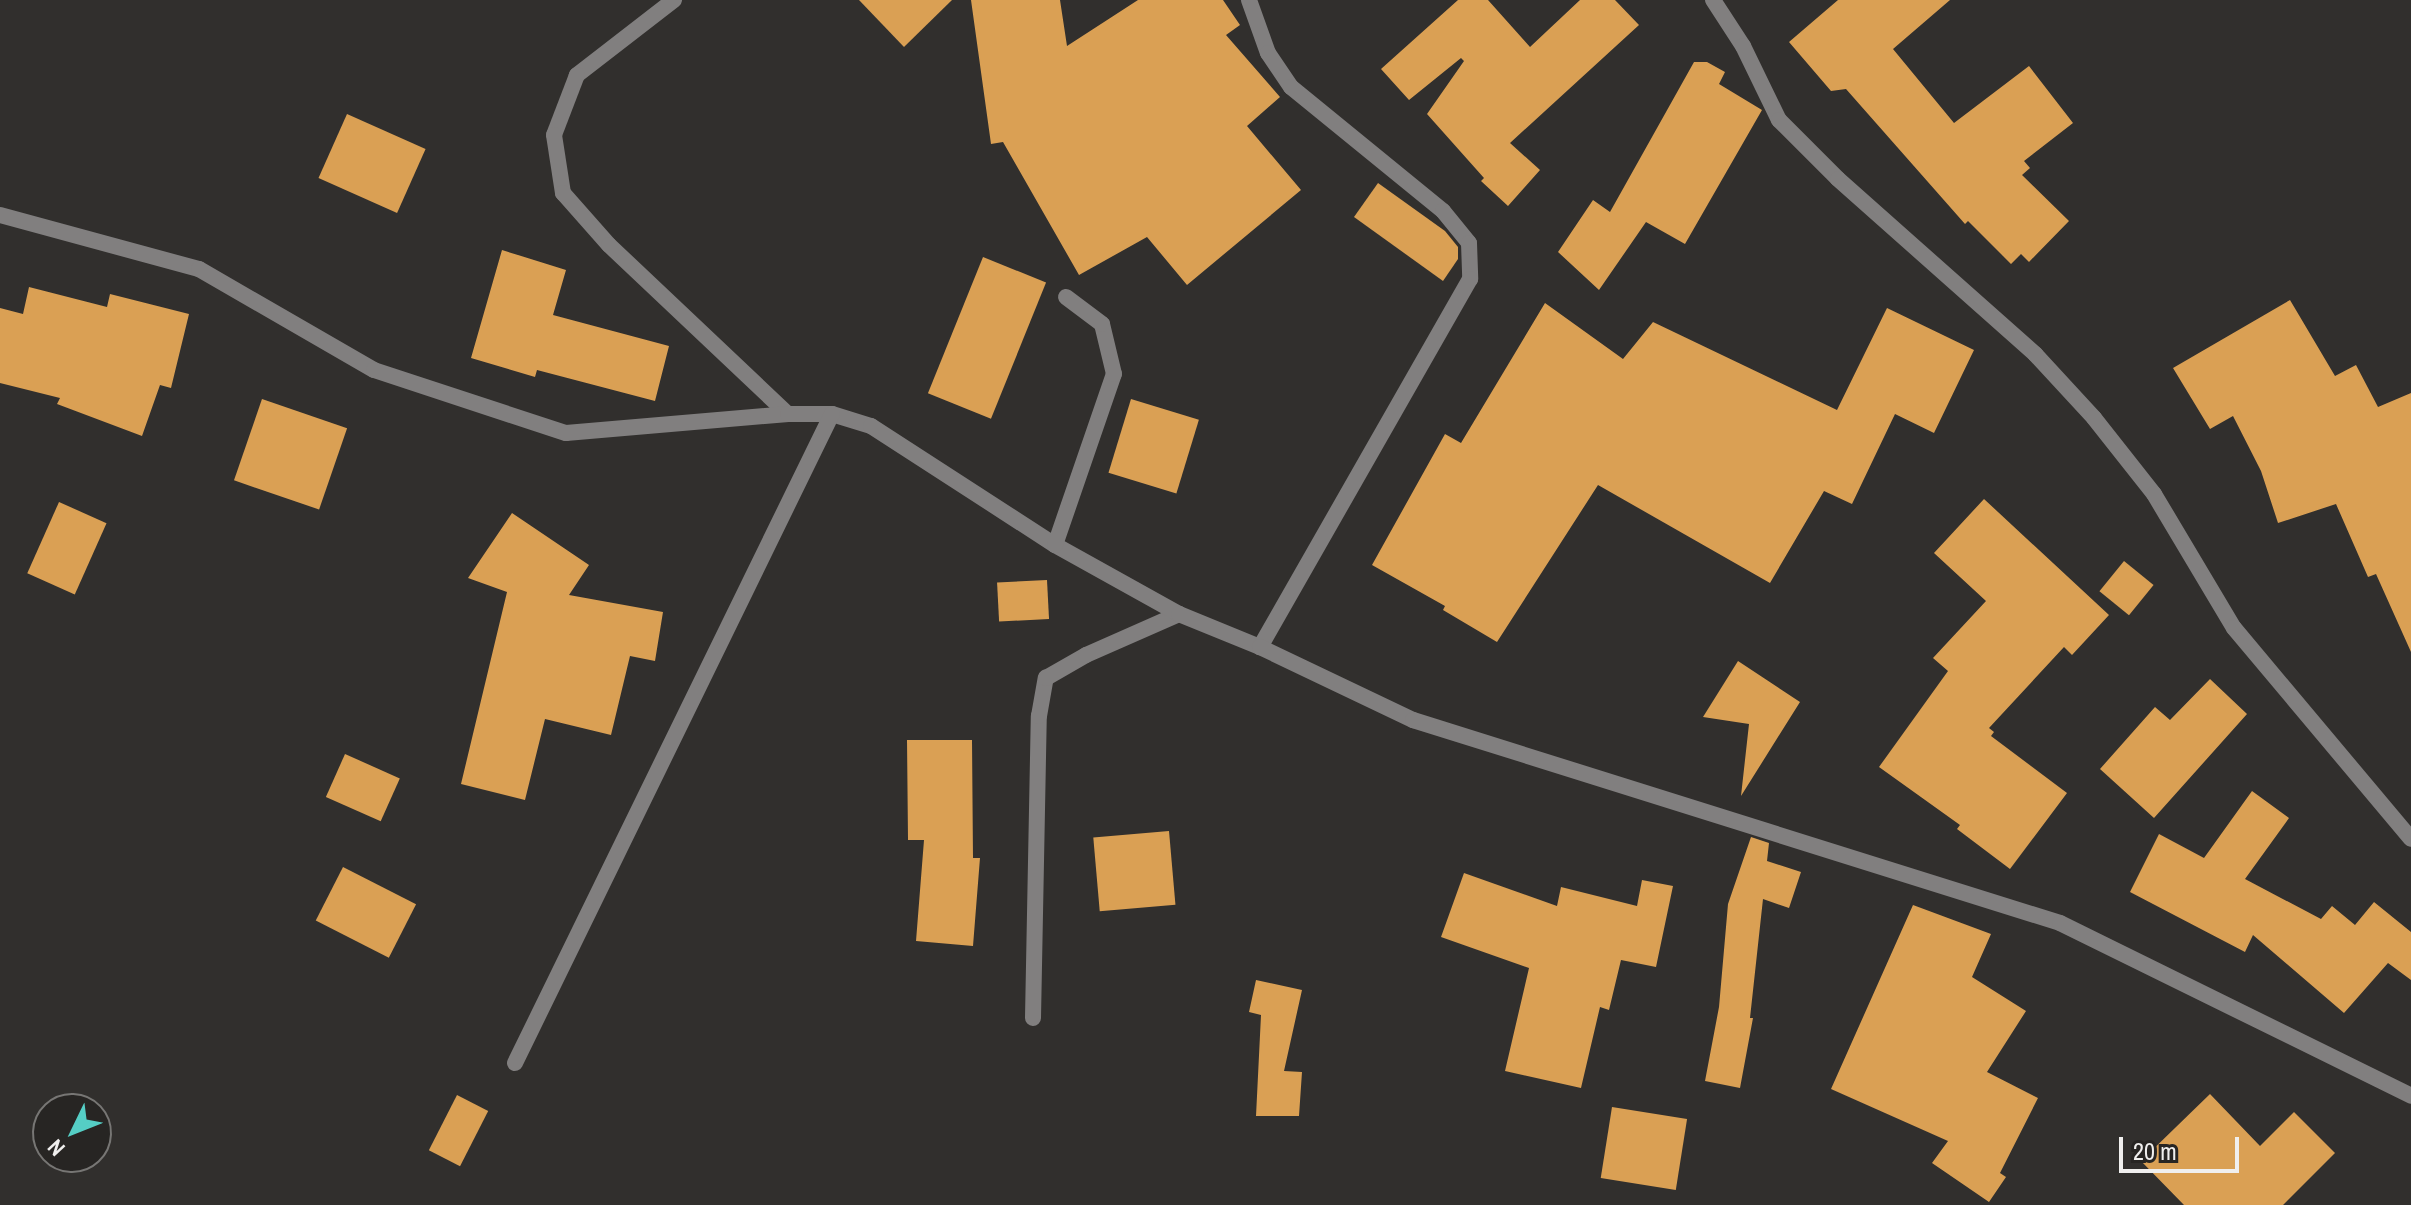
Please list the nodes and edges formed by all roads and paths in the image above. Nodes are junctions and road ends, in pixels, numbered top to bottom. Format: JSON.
{"nodes":[{"id":1,"x":674,"y":0,"type":"edge"},
{"id":2,"x":1249,"y":0,"type":"edge"},
{"id":3,"x":1713,"y":0,"type":"edge"},
{"id":4,"x":0,"y":215,"type":"edge"},
{"id":5,"x":1066,"y":297,"type":"dead end"},
{"id":6,"x":788,"y":414,"type":"junction"},
{"id":7,"x":832,"y":414,"type":"junction"},
{"id":8,"x":1055,"y":545,"type":"junction"},
{"id":9,"x":1179,"y":614,"type":"junction"},
{"id":10,"x":1260,"y":647,"type":"junction"},
{"id":11,"x":2411,"y":839,"type":"edge"},
{"id":12,"x":1033,"y":1018,"type":"dead end"},
{"id":13,"x":515,"y":1063,"type":"dead end"},
{"id":14,"x":2411,"y":1096,"type":"edge"}],
"edges":[{"from":1,"to":6,"type":"street"},
{"from":2,"to":10,"type":"street"},
{"from":3,"to":11,"type":"street"},
{"from":4,"to":6,"type":"street"},
{"from":5,"to":8,"type":"street"},
{"from":6,"to":7,"type":"street"},
{"from":7,"to":8,"type":"street"},
{"from":7,"to":13,"type":"street"},
{"from":8,"to":9,"type":"street"},
{"from":9,"to":10,"type":"street"},
{"from":9,"to":12,"type":"street"},
{"from":10,"to":14,"type":"street"}]}
